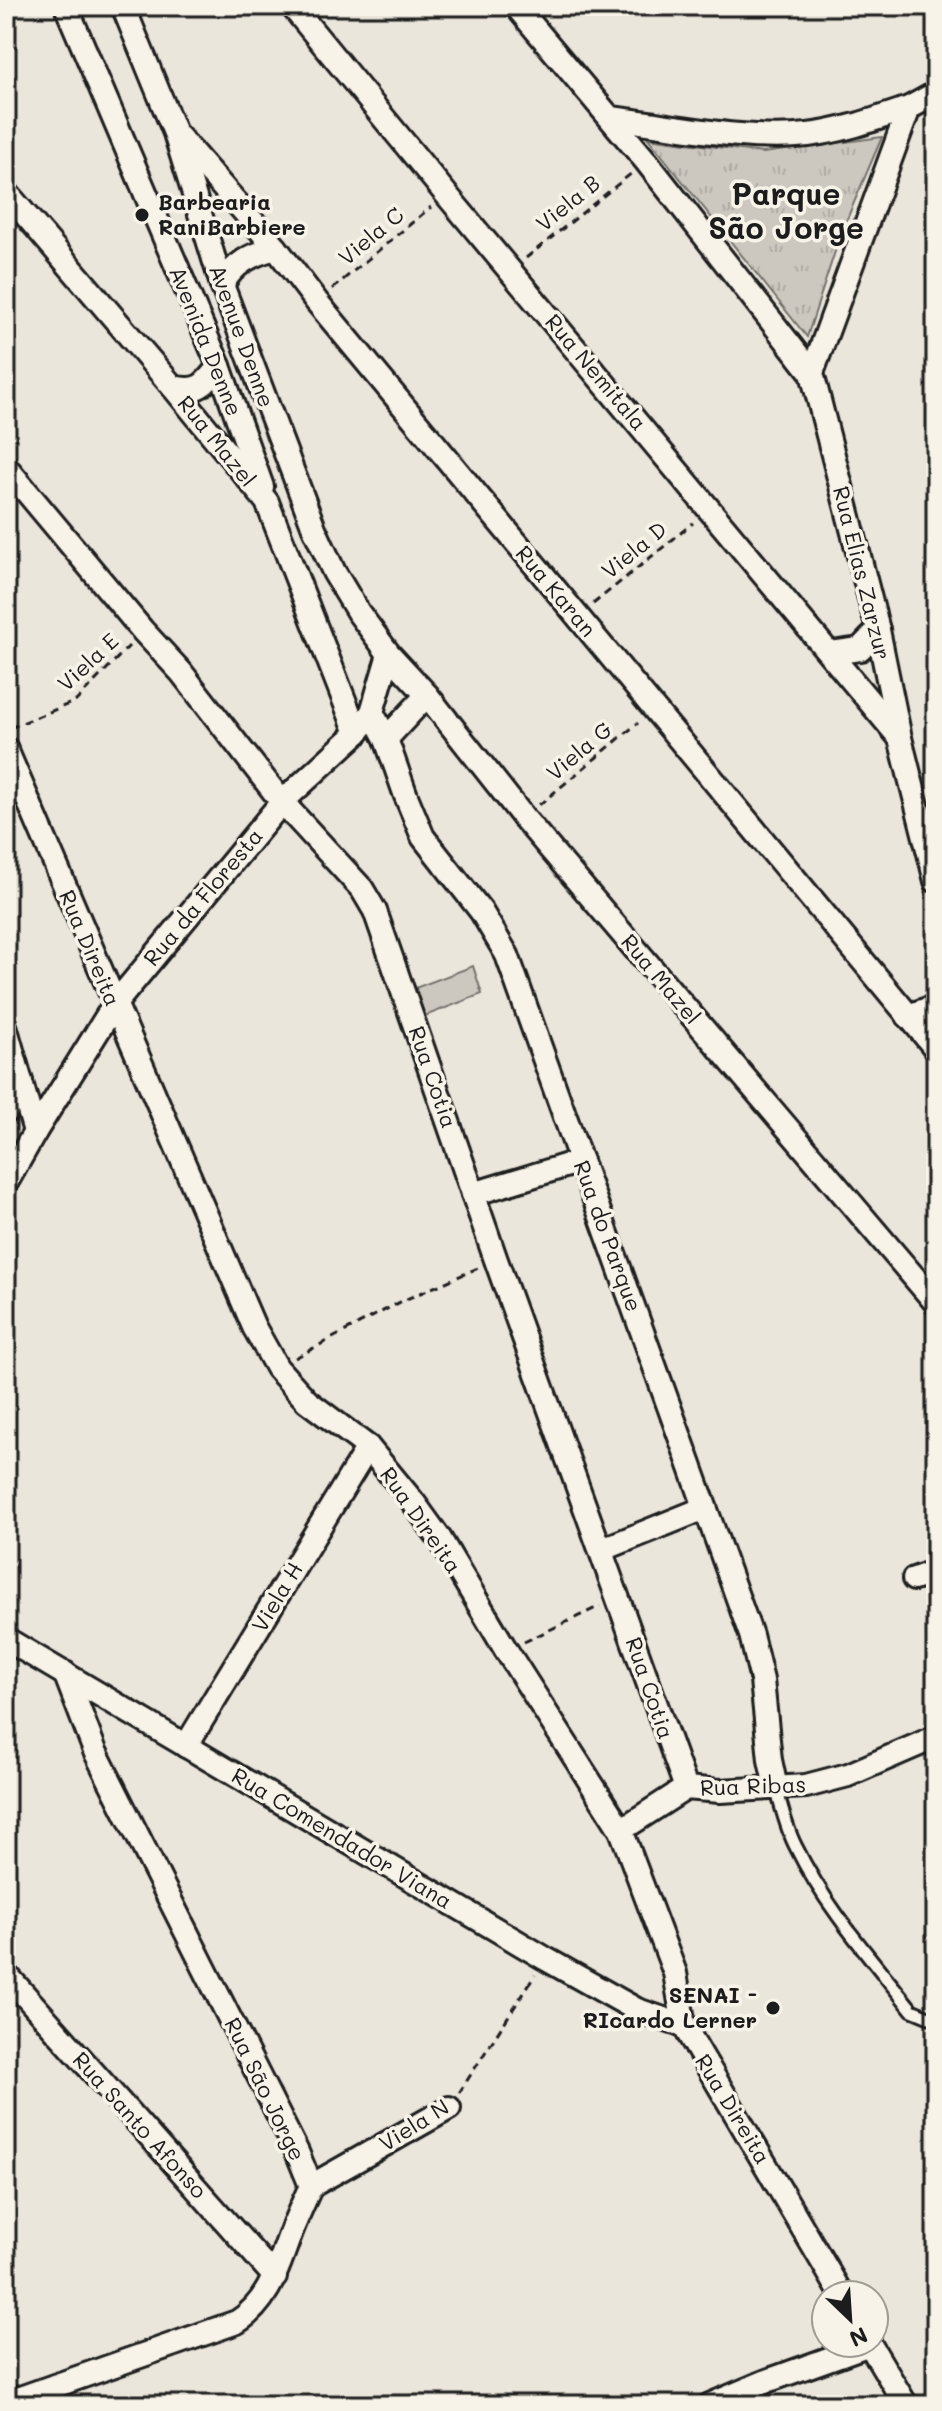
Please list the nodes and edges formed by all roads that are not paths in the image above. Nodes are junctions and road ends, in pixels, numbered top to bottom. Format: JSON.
{"nodes":[{"id":1,"x":66,"y":6,"type":"edge"},
{"id":2,"x":123,"y":6,"type":"edge"},
{"id":3,"x":292,"y":6,"type":"edge"},
{"id":4,"x":516,"y":6,"type":"edge"},
{"id":5,"x":936,"y":93,"type":"edge"},
{"id":6,"x":909,"y":108,"type":"junction"},
{"id":7,"x":611,"y":118,"type":"junction"},
{"id":8,"x":175,"y":133,"type":"junction"},
{"id":9,"x":6,"y":192,"type":"edge"},
{"id":10,"x":276,"y":248,"type":"junction"},
{"id":11,"x":222,"y":285,"type":"junction"},
{"id":12,"x":219,"y":366,"type":"junction"},
{"id":13,"x":812,"y":373,"type":"junction"},
{"id":14,"x":173,"y":387,"type":"junction"},
{"id":15,"x":6,"y":467,"type":"edge"},
{"id":16,"x":267,"y":502,"type":"junction"},
{"id":17,"x":878,"y":630,"type":"junction"},
{"id":18,"x":831,"y":653,"type":"junction"},
{"id":19,"x":389,"y":654,"type":"junction"},
{"id":20,"x":427,"y":695,"type":"junction"},
{"id":21,"x":372,"y":712,"type":"junction"},
{"id":22,"x":357,"y":733,"type":"junction"},
{"id":23,"x":900,"y":738,"type":"junction"},
{"id":24,"x":386,"y":739,"type":"junction"},
{"id":25,"x":6,"y":749,"type":"edge"},
{"id":26,"x":282,"y":802,"type":"junction"},
{"id":27,"x":936,"y":881,"type":"edge"},
{"id":28,"x":114,"y":1005,"type":"junction"},
{"id":29,"x":936,"y":1006,"type":"edge"},
{"id":30,"x":908,"y":1016,"type":"junction"},
{"id":31,"x":6,"y":1029,"type":"edge"},
{"id":32,"x":936,"y":1049,"type":"edge"},
{"id":33,"x":21,"y":1081,"type":"junction"},
{"id":34,"x":6,"y":1112,"type":"edge"},
{"id":35,"x":35,"y":1132,"type":"junction"},
{"id":36,"x":581,"y":1161,"type":"junction"},
{"id":37,"x":6,"y":1183,"type":"edge"},
{"id":38,"x":473,"y":1194,"type":"junction"},
{"id":39,"x":936,"y":1303,"type":"edge"},
{"id":40,"x":368,"y":1447,"type":"junction"},
{"id":41,"x":705,"y":1508,"type":"junction"},
{"id":42,"x":601,"y":1550,"type":"junction"},
{"id":43,"x":936,"y":1571,"type":"edge"},
{"id":44,"x":914,"y":1579,"type":"dead end"},
{"id":45,"x":6,"y":1639,"type":"edge"},
{"id":46,"x":65,"y":1673,"type":"junction"},
{"id":47,"x":936,"y":1737,"type":"edge"},
{"id":48,"x":186,"y":1746,"type":"junction"},
{"id":49,"x":686,"y":1788,"type":"junction"},
{"id":50,"x":776,"y":1788,"type":"junction"},
{"id":51,"x":621,"y":1830,"type":"junction"},
{"id":52,"x":6,"y":1974,"type":"edge"},
{"id":53,"x":936,"y":2016,"type":"edge"},
{"id":54,"x":684,"y":2026,"type":"junction"},
{"id":55,"x":449,"y":2108,"type":"road end"},
{"id":56,"x":311,"y":2186,"type":"junction"},
{"id":57,"x":275,"y":2277,"type":"junction"},
{"id":58,"x":833,"y":2279,"type":"edge"},
{"id":59,"x":827,"y":2359,"type":"edge"},
{"id":60,"x":879,"y":2359,"type":"edge"},
{"id":61,"x":6,"y":2403,"type":"edge"},
{"id":62,"x":710,"y":2405,"type":"edge"},
{"id":63,"x":906,"y":2405,"type":"edge"}],
"edges":[{"from":1,"to":12,"type":"street","name":"Avenida Denne"},
{"from":2,"to":8,"type":"street","name":"Avenue Denne"},
{"from":3,"to":18,"type":"street","name":"Rua Nemitala"},
{"from":4,"to":7,"type":"street"},
{"from":5,"to":6,"type":"street"},
{"from":6,"to":7,"type":"street"},
{"from":6,"to":13,"type":"street"},
{"from":7,"to":13,"type":"street"},
{"from":8,"to":10,"type":"street","name":"Rua Karan"},
{"from":8,"to":11,"type":"street","name":"Avenue Denne"},
{"from":9,"to":14,"type":"street","name":"Rua Mazel"},
{"from":10,"to":11,"type":"street"},
{"from":10,"to":30,"type":"street","name":"Rua Karan"},
{"from":11,"to":19,"type":"street","name":"Avenue Denne"},
{"from":12,"to":14,"type":"street"},
{"from":12,"to":16,"type":"street","name":"Avenida Denne"},
{"from":13,"to":17,"type":"street","name":"Rua Elias Zarzur"},
{"from":14,"to":16,"type":"street","name":"Rua Mazel"},
{"from":15,"to":26,"type":"street","name":"Rua Cotia"},
{"from":16,"to":22,"type":"street","name":"Rua Mazel"},
{"from":17,"to":18,"type":"street"},
{"from":17,"to":23,"type":"street","name":"Rua Elias Zarzur"},
{"from":18,"to":23,"type":"street","name":"Rua Nemitala"},
{"from":19,"to":20,"type":"street","name":"Rua Mazel"},
{"from":19,"to":21,"type":"street","name":"Rua da Floresta"},
{"from":20,"to":24,"type":"street"},
{"from":20,"to":39,"type":"street","name":"Rua Mazel"},
{"from":21,"to":22,"type":"street","name":"Rua da Floresta"},
{"from":21,"to":24,"type":"street","name":"Rua do Parque"},
{"from":22,"to":26,"type":"street","name":"Rua da Floresta"},
{"from":23,"to":27,"type":"street","name":"Rua Elias Zarzur"},
{"from":24,"to":36,"type":"street","name":"Rua do Parque"},
{"from":25,"to":28,"type":"street","name":"Rua Direita"},
{"from":26,"to":28,"type":"street","name":"Rua da Floresta"},
{"from":26,"to":38,"type":"street","name":"Rua Cotia"},
{"from":28,"to":35,"type":"street","name":"Rua da Floresta"},
{"from":28,"to":40,"type":"street","name":"Rua Direita"},
{"from":29,"to":30,"type":"street"},
{"from":30,"to":32,"type":"street","name":"Rua Karan"},
{"from":31,"to":33,"type":"street"},
{"from":33,"to":34,"type":"street"},
{"from":33,"to":35,"type":"street"},
{"from":35,"to":37,"type":"street","name":"Rua da Floresta"},
{"from":36,"to":38,"type":"street"},
{"from":36,"to":41,"type":"street","name":"Rua do Parque"},
{"from":38,"to":42,"type":"street","name":"Rua Cotia"},
{"from":40,"to":48,"type":"street","name":"Viela H"},
{"from":40,"to":51,"type":"street","name":"Rua Direita"},
{"from":41,"to":42,"type":"street"},
{"from":41,"to":50,"type":"street","name":"Rua do Parque"},
{"from":42,"to":49,"type":"street","name":"Rua Cotia"},
{"from":43,"to":44,"type":"street"},
{"from":45,"to":46,"type":"street","name":"Rua Comendador Viana"},
{"from":46,"to":48,"type":"street","name":"Rua Comendador Viana"},
{"from":46,"to":56,"type":"street","name":"Rua São Jorge"},
{"from":47,"to":50,"type":"street","name":"Rua Ribas"},
{"from":48,"to":54,"type":"street","name":"Rua Comendador Viana"},
{"from":49,"to":50,"type":"street","name":"Rua Ribas"},
{"from":49,"to":51,"type":"street","name":"Rua Ribas"},
{"from":50,"to":53,"type":"lane"},
{"from":51,"to":54,"type":"street","name":"Rua Direita"},
{"from":52,"to":57,"type":"street","name":"Rua Santo Afonso"},
{"from":54,"to":58,"type":"street","name":"Rua Direita"},
{"from":55,"to":56,"type":"street","name":"Viela N"},
{"from":56,"to":57,"type":"street","name":"Rua São Jorge"},
{"from":57,"to":61,"type":"street","name":"Rua São Jorge"},
{"from":59,"to":62,"type":"street"},
{"from":60,"to":63,"type":"street"}]}
